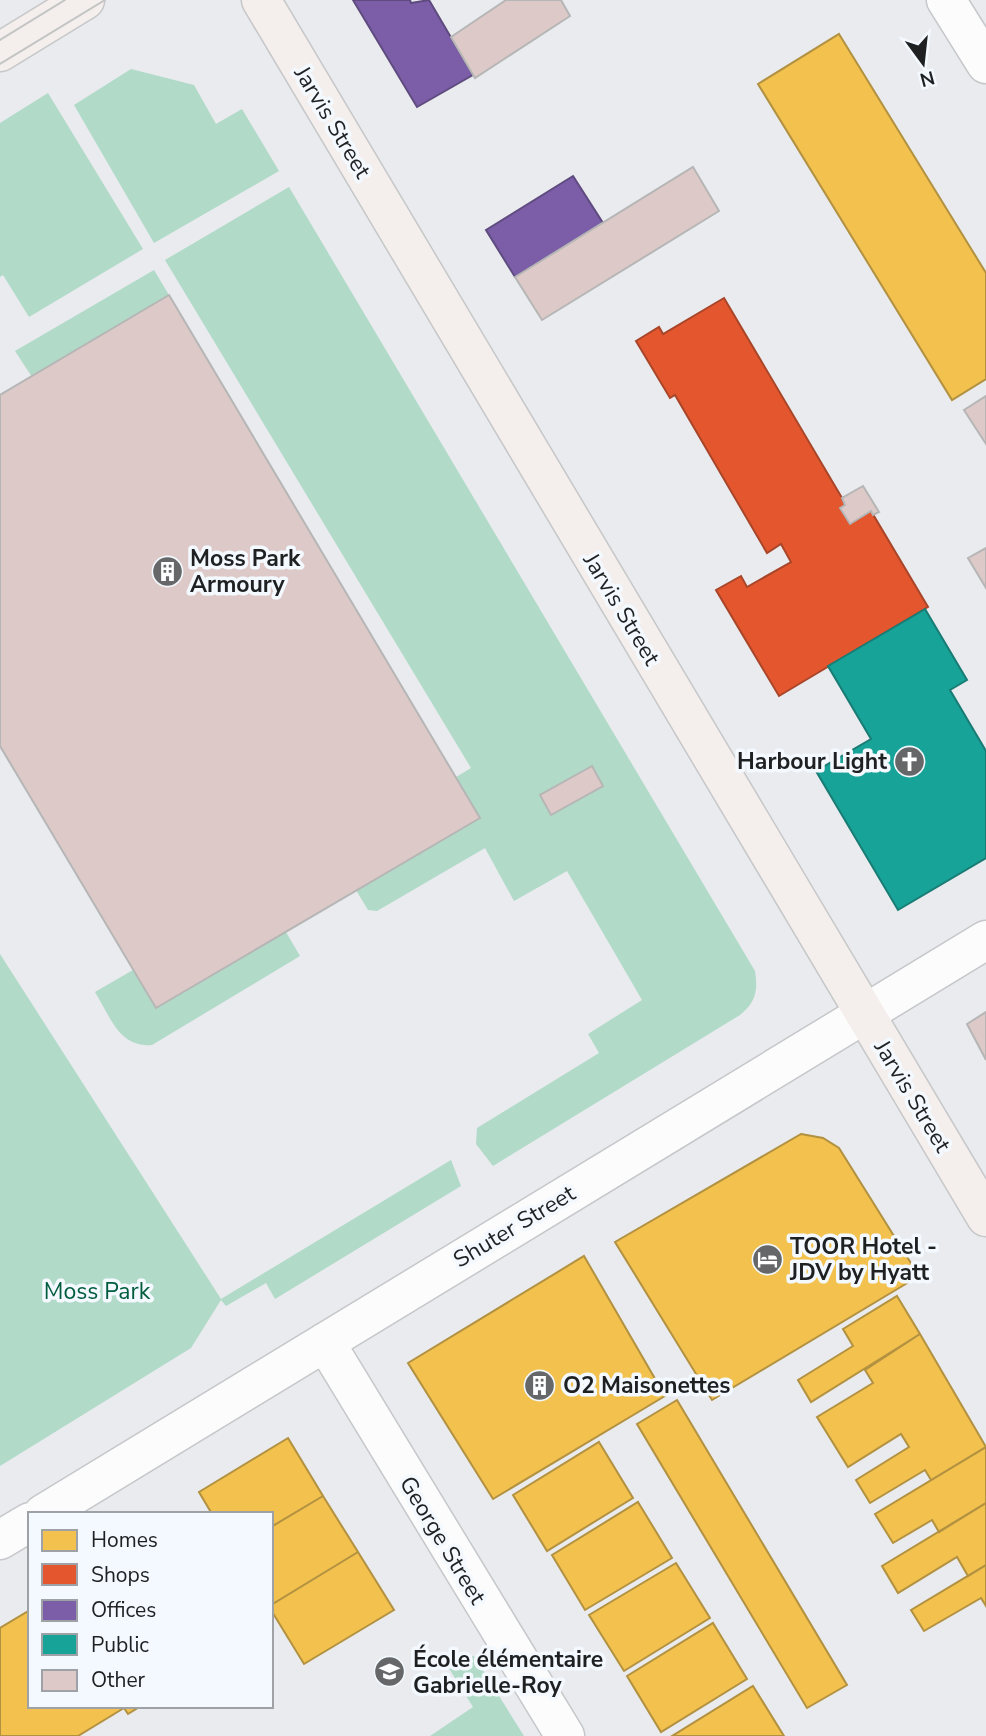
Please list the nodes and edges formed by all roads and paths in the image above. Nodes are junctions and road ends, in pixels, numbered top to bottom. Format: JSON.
{"nodes":[{"id":1,"x":85,"y":0,"type":"edge"},
{"id":2,"x":261,"y":0,"type":"edge"},
{"id":3,"x":946,"y":0,"type":"edge"},
{"id":4,"x":0,"y":52,"type":"edge"},
{"id":5,"x":986,"y":64,"type":"edge"},
{"id":6,"x":986,"y":940,"type":"edge"},
{"id":7,"x":864,"y":1014,"type":"junction"},
{"id":8,"x":986,"y":1217,"type":"edge"},
{"id":9,"x":324,"y":1342,"type":"junction"},
{"id":10,"x":46,"y":1512,"type":"edge"},
{"id":11,"x":28,"y":1523,"type":"edge"},
{"id":12,"x":0,"y":1540,"type":"edge"},
{"id":13,"x":565,"y":1736,"type":"edge"}],
"edges":[{"from":1,"to":4,"type":"main road"},
{"from":2,"to":7,"type":"main road","name":"Jarvis Street"},
{"from":3,"to":5,"type":"street"},
{"from":6,"to":7,"type":"street","name":"Shuter Street"},
{"from":7,"to":8,"type":"main road","name":"Jarvis Street"},
{"from":7,"to":9,"type":"street","name":"Shuter Street"},
{"from":9,"to":10,"type":"street","name":"Shuter Street"},
{"from":9,"to":13,"type":"street","name":"George Street"},
{"from":11,"to":12,"type":"street"}]}
